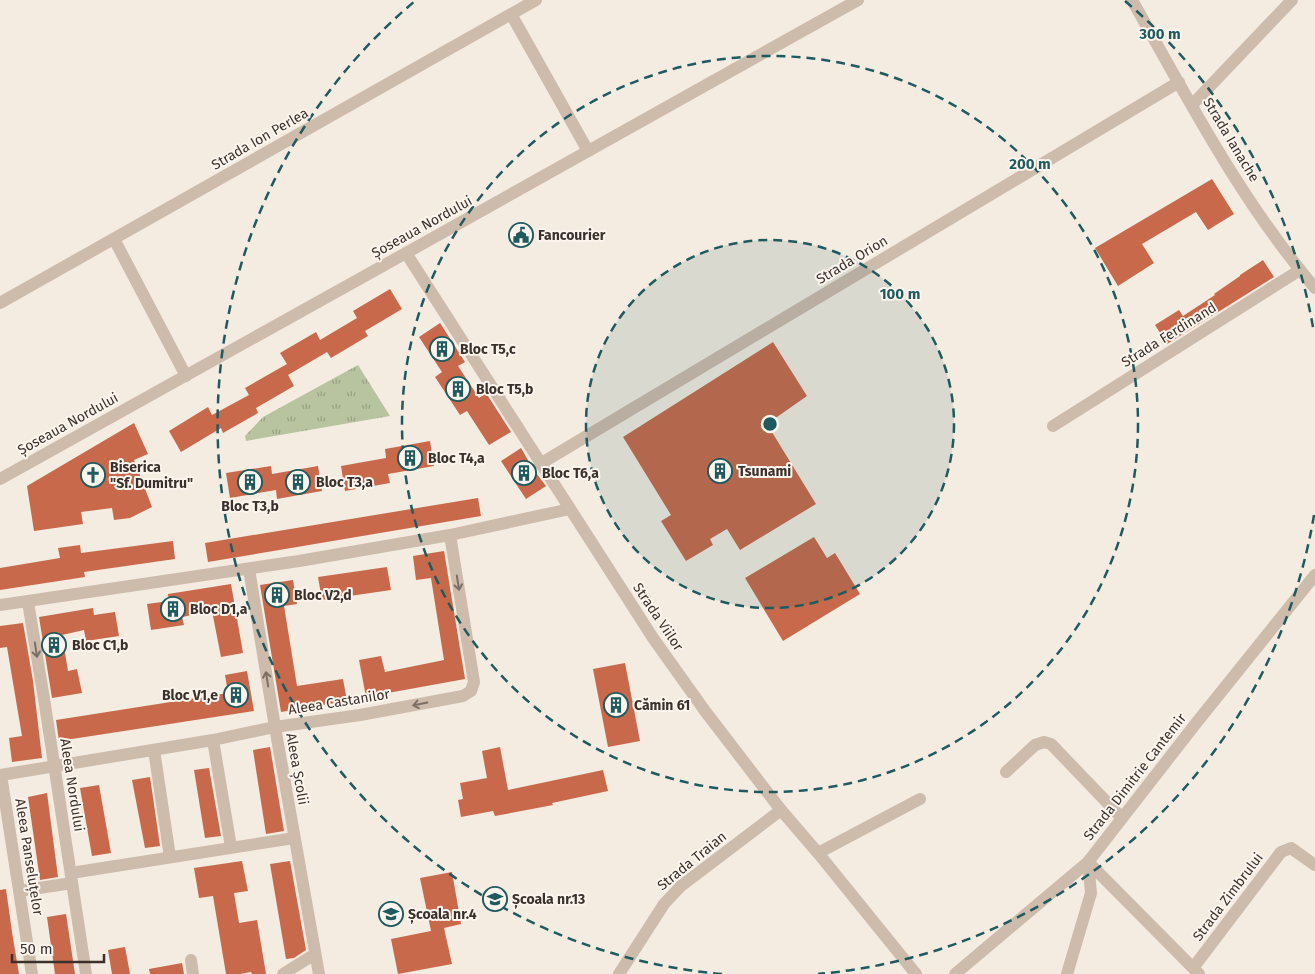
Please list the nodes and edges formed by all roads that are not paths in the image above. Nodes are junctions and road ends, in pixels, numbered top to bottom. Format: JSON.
{"nodes":[{"id":1,"x":536,"y":0,"type":"edge"},
{"id":2,"x":858,"y":0,"type":"edge"},
{"id":3,"x":1132,"y":0,"type":"edge"},
{"id":4,"x":1292,"y":0,"type":"edge"},
{"id":5,"x":511,"y":14,"type":"junction"},
{"id":6,"x":1179,"y":82,"type":"junction"},
{"id":7,"x":1192,"y":105,"type":"junction"},
{"id":8,"x":588,"y":151,"type":"junction"},
{"id":9,"x":114,"y":239,"type":"junction"},
{"id":10,"x":406,"y":253,"type":"junction"},
{"id":11,"x":1300,"y":270,"type":"junction"},
{"id":12,"x":1315,"y":288,"type":"edge"},
{"id":13,"x":0,"y":303,"type":"edge"},
{"id":14,"x":186,"y":376,"type":"junction"},
{"id":15,"x":1053,"y":426,"type":"dead end"},
{"id":16,"x":540,"y":464,"type":"junction"},
{"id":17,"x":0,"y":479,"type":"edge"},
{"id":18,"x":570,"y":509,"type":"junction"},
{"id":19,"x":450,"y":535,"type":"junction"},
{"id":20,"x":249,"y":569,"type":"junction"},
{"id":21,"x":1315,"y":575,"type":"edge"},
{"id":22,"x":28,"y":602,"type":"junction"},
{"id":23,"x":0,"y":605,"type":"edge"},
{"id":24,"x":275,"y":727,"type":"junction"},
{"id":25,"x":213,"y":740,"type":"junction"},
{"id":26,"x":154,"y":750,"type":"junction"},
{"id":27,"x":54,"y":766,"type":"junction"},
{"id":28,"x":1,"y":770,"type":"edge"},
{"id":29,"x":1006,"y":772,"type":"dead end"},
{"id":30,"x":920,"y":798,"type":"dead end"},
{"id":31,"x":781,"y":810,"type":"junction"},
{"id":32,"x":1122,"y":818,"type":"junction"},
{"id":33,"x":294,"y":838,"type":"junction"},
{"id":34,"x":231,"y":847,"type":"junction"},
{"id":35,"x":818,"y":853,"type":"junction"},
{"id":36,"x":170,"y":857,"type":"junction"},
{"id":37,"x":1088,"y":862,"type":"junction"},
{"id":38,"x":1315,"y":865,"type":"edge"},
{"id":39,"x":71,"y":878,"type":"junction"},
{"id":40,"x":19,"y":891,"type":"junction"},
{"id":41,"x":315,"y":954,"type":"junction"},
{"id":42,"x":191,"y":960,"type":"dead end"},
{"id":43,"x":1196,"y":971,"type":"edge"},
{"id":44,"x":32,"y":974,"type":"edge"},
{"id":45,"x":86,"y":974,"type":"edge"},
{"id":46,"x":193,"y":974,"type":"edge"},
{"id":47,"x":283,"y":974,"type":"edge"},
{"id":48,"x":319,"y":974,"type":"edge"},
{"id":49,"x":619,"y":974,"type":"edge"},
{"id":50,"x":916,"y":974,"type":"edge"},
{"id":51,"x":955,"y":974,"type":"edge"},
{"id":52,"x":1067,"y":974,"type":"edge"}],
"edges":[{"from":1,"to":5,"type":"street","name":"Strada Ion Perlea"},
{"from":2,"to":8,"type":"street","name":"Șoseaua Nordului"},
{"from":3,"to":6,"type":"street","name":"Strada Ianache"},
{"from":4,"to":7,"type":"street"},
{"from":5,"to":8,"type":"street"},
{"from":5,"to":9,"type":"street","name":"Strada Ion Perlea"},
{"from":6,"to":7,"type":"street","name":"Strada Ianache"},
{"from":6,"to":16,"type":"street","name":"Strada Orion"},
{"from":7,"to":11,"type":"street","name":"Strada Ianache"},
{"from":8,"to":10,"type":"street","name":"Șoseaua Nordului"},
{"from":9,"to":13,"type":"street","name":"Strada Ion Perlea"},
{"from":9,"to":14,"type":"street"},
{"from":10,"to":14,"type":"street","name":"Șoseaua Nordului"},
{"from":10,"to":16,"type":"street","name":"Strada Viilor"},
{"from":11,"to":12,"type":"street","name":"Strada Ianache"},
{"from":11,"to":15,"type":"street","name":"Strada Ferdinand"},
{"from":14,"to":17,"type":"street","name":"Șoseaua Nordului"},
{"from":16,"to":18,"type":"street","name":"Strada Viilor"},
{"from":18,"to":19,"type":"street"},
{"from":18,"to":31,"type":"street","name":"Strada Viilor"},
{"from":19,"to":20,"type":"street"},
{"from":19,"to":24,"type":"street","name":"Aleea Castanilor","one_way":true},
{"from":20,"to":22,"type":"street"},
{"from":24,"to":20,"type":"street","name":"Aleea Școlii","one_way":true},
{"from":21,"to":32,"type":"street","name":"Strada Dimitrie Cantemir"},
{"from":22,"to":23,"type":"street"},
{"from":22,"to":27,"type":"street","name":"Aleea Nordului","one_way":true},
{"from":24,"to":25,"type":"street","name":"Aleea Castanilor"},
{"from":24,"to":33,"type":"street","name":"Aleea Școlii"},
{"from":25,"to":26,"type":"street","name":"Aleea Castanilor"},
{"from":25,"to":34,"type":"street"},
{"from":26,"to":27,"type":"street","name":"Aleea Castanilor"},
{"from":26,"to":36,"type":"street"},
{"from":27,"to":28,"type":"street","name":"Aleea Panseluțelor"},
{"from":27,"to":39,"type":"street","name":"Aleea Nordului"},
{"from":28,"to":40,"type":"street","name":"Aleea Panseluțelor"},
{"from":29,"to":32,"type":"street"},
{"from":30,"to":35,"type":"street"},
{"from":31,"to":35,"type":"street","name":"Strada Viilor"},
{"from":31,"to":49,"type":"street","name":"Strada Traian"},
{"from":32,"to":37,"type":"street","name":"Strada Dimitrie Cantemir"},
{"from":33,"to":34,"type":"street"},
{"from":33,"to":41,"type":"street","name":"Aleea Școlii"},
{"from":34,"to":36,"type":"street"},
{"from":35,"to":50,"type":"street","name":"Strada Viilor"},
{"from":36,"to":39,"type":"street"},
{"from":37,"to":43,"type":"street","name":"Strada Zimbrului"},
{"from":37,"to":51,"type":"street","name":"Strada Dimitrie Cantemir"},
{"from":37,"to":52,"type":"street"},
{"from":38,"to":43,"type":"street","name":"Strada Zimbrului"},
{"from":39,"to":40,"type":"street"},
{"from":39,"to":45,"type":"street","name":"Aleea Nordului"},
{"from":40,"to":44,"type":"street","name":"Aleea Panseluțelor"},
{"from":41,"to":47,"type":"street"},
{"from":41,"to":48,"type":"street","name":"Aleea Școlii"},
{"from":42,"to":46,"type":"street"}]}
